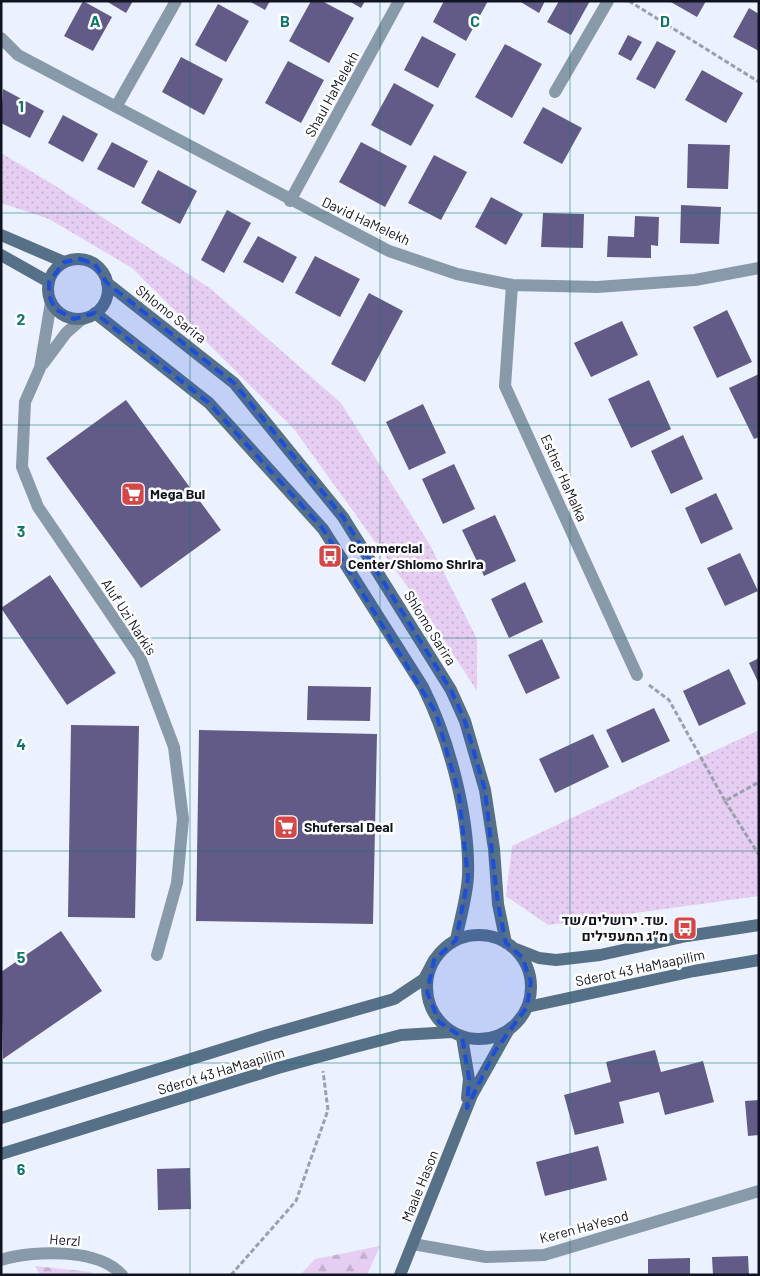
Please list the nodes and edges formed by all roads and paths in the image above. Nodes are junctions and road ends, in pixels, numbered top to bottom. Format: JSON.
{"nodes":[{"id":1,"x":176,"y":1,"type":"edge"},
{"id":2,"x":399,"y":1,"type":"edge"},
{"id":3,"x":608,"y":1,"type":"edge"},
{"id":4,"x":629,"y":1,"type":"edge"},
{"id":5,"x":1,"y":38,"type":"edge"},
{"id":6,"x":759,"y":82,"type":"edge"},
{"id":7,"x":555,"y":92,"type":"dead end"},
{"id":8,"x":116,"y":107,"type":"junction"},
{"id":9,"x":290,"y":201,"type":"junction"},
{"id":10,"x":1,"y":235,"type":"edge"},
{"id":11,"x":1,"y":255,"type":"edge"},
{"id":12,"x":64,"y":262,"type":"junction"},
{"id":13,"x":759,"y":268,"type":"edge"},
{"id":14,"x":49,"y":282,"type":"junction"},
{"id":15,"x":107,"y":283,"type":"junction"},
{"id":16,"x":512,"y":286,"type":"junction"},
{"id":17,"x":52,"y":302,"type":"junction"},
{"id":18,"x":95,"y":313,"type":"junction"},
{"id":19,"x":82,"y":319,"type":"junction"},
{"id":20,"x":40,"y":368,"type":"junction"},
{"id":21,"x":637,"y":675,"type":"joint"},
{"id":22,"x":759,"y":782,"type":"edge"},
{"id":23,"x":725,"y":801,"type":"junction"},
{"id":24,"x":759,"y":855,"type":"edge"},
{"id":25,"x":759,"y":925,"type":"edge"},
{"id":26,"x":456,"y":940,"type":"junction"},
{"id":27,"x":510,"y":945,"type":"junction"},
{"id":28,"x":157,"y":955,"type":"dead end"},
{"id":29,"x":434,"y":960,"type":"junction"},
{"id":30,"x":759,"y":960,"type":"edge"},
{"id":31,"x":527,"y":1007,"type":"junction"},
{"id":32,"x":508,"y":1031,"type":"junction"},
{"id":33,"x":457,"y":1034,"type":"junction"},
{"id":34,"x":322,"y":1056,"type":"junction"},
{"id":35,"x":467,"y":1108,"type":"junction"},
{"id":36,"x":1,"y":1118,"type":"edge"},
{"id":37,"x":1,"y":1154,"type":"edge"},
{"id":38,"x":759,"y":1191,"type":"edge"},
{"id":39,"x":413,"y":1244,"type":"junction"},
{"id":40,"x":1,"y":1260,"type":"edge"},
{"id":41,"x":122,"y":1275,"type":"edge"},
{"id":42,"x":230,"y":1275,"type":"edge"},
{"id":43,"x":400,"y":1275,"type":"edge"}],
"edges":[{"from":1,"to":8,"type":"street"},
{"from":2,"to":9,"type":"street","name":"Shaul HaMelekh"},
{"from":3,"to":7,"type":"street"},
{"from":4,"to":6,"type":"path"},
{"from":5,"to":8,"type":"street","name":"David HaMelekh"},
{"from":8,"to":9,"type":"street","name":"David HaMelekh"},
{"from":9,"to":16,"type":"street","name":"David HaMelekh"},
{"from":10,"to":12,"type":"street"},
{"from":11,"to":14,"type":"street"},
{"from":12,"to":14,"type":"street"},
{"from":12,"to":15,"type":"street"},
{"from":13,"to":16,"type":"street","name":"David HaMelekh"},
{"from":14,"to":17,"type":"street"},
{"from":15,"to":18,"type":"street"},
{"from":15,"to":27,"type":"street","name":"Shlomo Sarira"},
{"from":16,"to":21,"type":"street","name":"Esther HaMalka"},
{"from":17,"to":19,"type":"street"},
{"from":17,"to":20,"type":"street","name":"Aluf Uzi Narkis"},
{"from":18,"to":19,"type":"street"},
{"from":18,"to":26,"type":"street"},
{"from":19,"to":20,"type":"street","name":"Aluf Uzi Narkis"},
{"from":20,"to":28,"type":"street","name":"Aluf Uzi Narkis"},
{"from":21,"to":23,"type":"path"},
{"from":22,"to":23,"type":"path"},
{"from":23,"to":24,"type":"path"},
{"from":25,"to":27,"type":"street","name":"Sderot 43 HaMaapilim"},
{"from":26,"to":27,"type":"street"},
{"from":26,"to":29,"type":"street"},
{"from":27,"to":31,"type":"street"},
{"from":29,"to":33,"type":"street"},
{"from":29,"to":36,"type":"street","name":"Sderot 43 HaMaapilim"},
{"from":30,"to":31,"type":"street","name":"Sderot 43 HaMaapilim"},
{"from":31,"to":32,"type":"street"},
{"from":32,"to":33,"type":"street"},
{"from":32,"to":35,"type":"street","name":"Maale Hason"},
{"from":33,"to":34,"type":"street","name":"Sderot 43 HaMaapilim"},
{"from":33,"to":35,"type":"street","name":"Maale Hason"},
{"from":34,"to":37,"type":"street","name":"Sderot 43 HaMaapilim"},
{"from":34,"to":42,"type":"path"},
{"from":35,"to":39,"type":"street","name":"Maale Hason"},
{"from":38,"to":39,"type":"street","name":"Keren HaYesod"},
{"from":39,"to":43,"type":"street","name":"Maale Hason"},
{"from":40,"to":41,"type":"street","name":"Herzl"}]}
